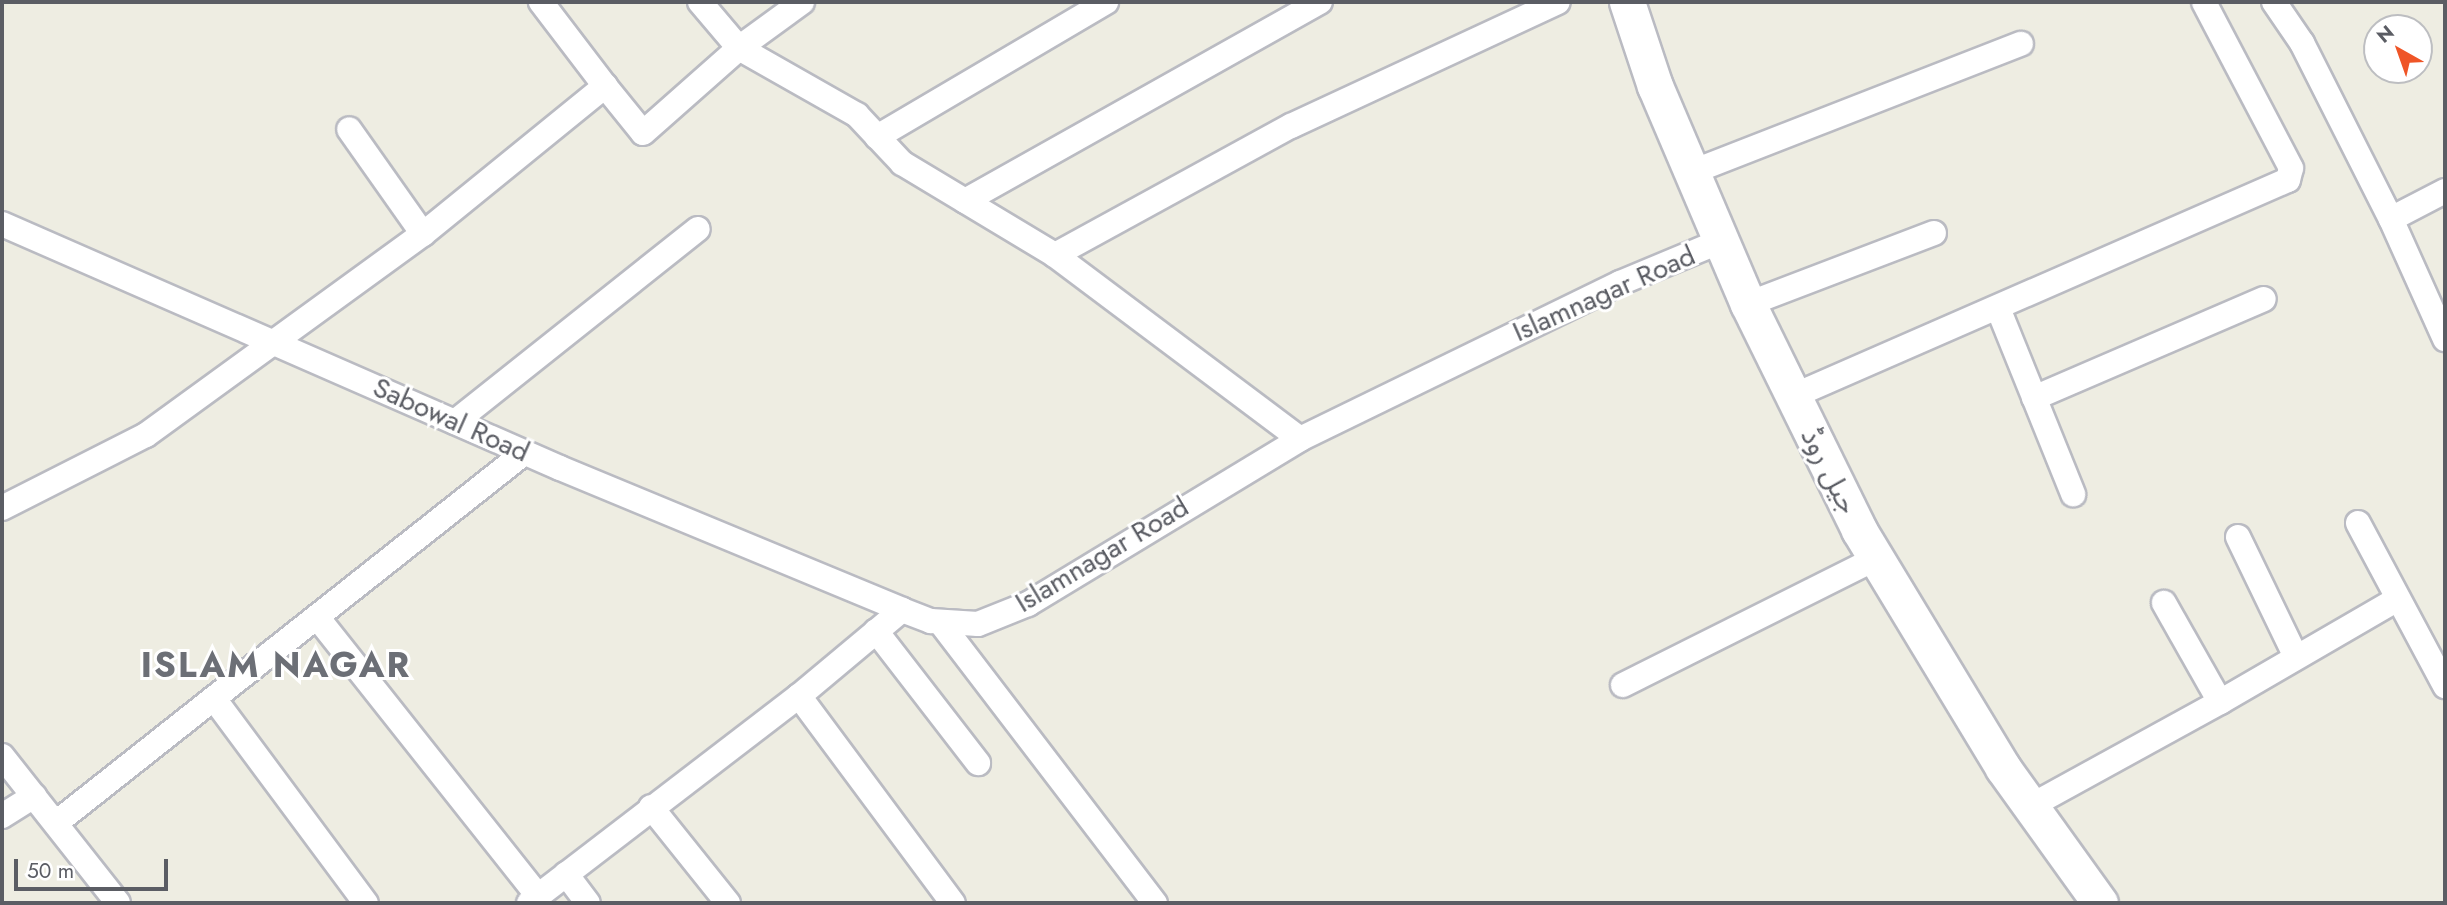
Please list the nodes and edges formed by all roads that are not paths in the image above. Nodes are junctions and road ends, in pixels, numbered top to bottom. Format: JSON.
{"nodes":[{"id":1,"x":541,"y":2,"type":"edge"},
{"id":2,"x":700,"y":2,"type":"edge"},
{"id":3,"x":802,"y":2,"type":"edge"},
{"id":4,"x":1106,"y":2,"type":"edge"},
{"id":5,"x":1320,"y":2,"type":"edge"},
{"id":6,"x":1558,"y":2,"type":"edge"},
{"id":7,"x":1627,"y":2,"type":"edge"},
{"id":8,"x":2204,"y":2,"type":"edge"},
{"id":9,"x":2274,"y":2,"type":"edge"},
{"id":10,"x":2021,"y":44,"type":"dead end"},
{"id":11,"x":739,"y":48,"type":"junction"},
{"id":12,"x":605,"y":86,"type":"junction"},
{"id":13,"x":349,"y":129,"type":"dead end"},
{"id":14,"x":877,"y":137,"type":"junction"},
{"id":15,"x":1692,"y":172,"type":"junction"},
{"id":16,"x":2445,"y":191,"type":"edge"},
{"id":17,"x":965,"y":201,"type":"junction"},
{"id":18,"x":2391,"y":219,"type":"junction"},
{"id":19,"x":2,"y":224,"type":"edge"},
{"id":20,"x":698,"y":229,"type":"dead end"},
{"id":21,"x":1934,"y":233,"type":"dead end"},
{"id":22,"x":423,"y":234,"type":"junction"},
{"id":23,"x":1721,"y":241,"type":"junction"},
{"id":24,"x":1055,"y":255,"type":"junction"},
{"id":25,"x":2264,"y":299,"type":"dead end"},
{"id":26,"x":1748,"y":304,"type":"junction"},
{"id":27,"x":1998,"y":308,"type":"junction"},
{"id":28,"x":2445,"y":340,"type":"edge"},
{"id":29,"x":274,"y":341,"type":"junction"},
{"id":30,"x":1791,"y":397,"type":"junction"},
{"id":31,"x":2034,"y":398,"type":"junction"},
{"id":32,"x":455,"y":422,"type":"junction"},
{"id":33,"x":1300,"y":439,"type":"junction"},
{"id":34,"x":524,"y":453,"type":"junction"},
{"id":35,"x":2073,"y":494,"type":"dead end"},
{"id":36,"x":6,"y":498,"type":"edge"},
{"id":37,"x":2358,"y":523,"type":"dead end"},
{"id":38,"x":2238,"y":537,"type":"dead end"},
{"id":39,"x":1875,"y":559,"type":"junction"},
{"id":40,"x":2396,"y":600,"type":"junction"},
{"id":41,"x":2164,"y":603,"type":"dead end"},
{"id":42,"x":902,"y":610,"type":"junction"},
{"id":43,"x":317,"y":617,"type":"junction"},
{"id":44,"x":940,"y":622,"type":"junction"},
{"id":45,"x":876,"y":631,"type":"junction"},
{"id":46,"x":2296,"y":657,"type":"junction"},
{"id":47,"x":1623,"y":685,"type":"dead end"},
{"id":48,"x":2445,"y":686,"type":"edge"},
{"id":49,"x":799,"y":696,"type":"junction"},
{"id":50,"x":215,"y":700,"type":"junction"},
{"id":51,"x":2220,"y":702,"type":"junction"},
{"id":52,"x":2,"y":755,"type":"edge"},
{"id":53,"x":978,"y":763,"type":"dead end"},
{"id":54,"x":34,"y":796,"type":"junction"},
{"id":55,"x":651,"y":807,"type":"junction"},
{"id":56,"x":2029,"y":807,"type":"junction"},
{"id":57,"x":2,"y":816,"type":"edge"},
{"id":58,"x":56,"y":823,"type":"junction"},
{"id":59,"x":566,"y":874,"type":"junction"},
{"id":60,"x":533,"y":900,"type":"edge"},
{"id":61,"x":118,"y":903,"type":"edge"},
{"id":62,"x":366,"y":903,"type":"edge"},
{"id":63,"x":589,"y":903,"type":"edge"},
{"id":64,"x":728,"y":903,"type":"edge"},
{"id":65,"x":953,"y":903,"type":"edge"},
{"id":66,"x":1155,"y":903,"type":"edge"},
{"id":67,"x":2100,"y":903,"type":"edge"}],
"edges":[{"from":1,"to":12,"type":"street"},
{"from":2,"to":11,"type":"street"},
{"from":3,"to":11,"type":"street"},
{"from":4,"to":14,"type":"street"},
{"from":5,"to":17,"type":"street"},
{"from":6,"to":24,"type":"street"},
{"from":7,"to":15,"type":"main road","name":"جیل روڈ"},
{"from":8,"to":27,"type":"street"},
{"from":9,"to":18,"type":"street"},
{"from":10,"to":15,"type":"street"},
{"from":11,"to":12,"type":"street"},
{"from":11,"to":14,"type":"street"},
{"from":12,"to":22,"type":"street"},
{"from":13,"to":22,"type":"street"},
{"from":14,"to":17,"type":"street"},
{"from":15,"to":23,"type":"main road","name":"جیل روڈ"},
{"from":16,"to":18,"type":"street"},
{"from":17,"to":24,"type":"street"},
{"from":18,"to":28,"type":"street"},
{"from":19,"to":29,"type":"street","name":"Sabowal Road"},
{"from":20,"to":32,"type":"street"},
{"from":21,"to":26,"type":"street"},
{"from":22,"to":29,"type":"street"},
{"from":23,"to":26,"type":"main road","name":"جیل روڈ"},
{"from":23,"to":33,"type":"street","name":"Islamnagar Road"},
{"from":24,"to":33,"type":"street"},
{"from":25,"to":31,"type":"street"},
{"from":26,"to":30,"type":"main road","name":"جیل روڈ"},
{"from":27,"to":30,"type":"street"},
{"from":27,"to":31,"type":"street"},
{"from":29,"to":32,"type":"street","name":"Sabowal Road"},
{"from":29,"to":36,"type":"street"},
{"from":30,"to":39,"type":"main road","name":"جیل روڈ"},
{"from":31,"to":35,"type":"street"},
{"from":32,"to":34,"type":"street","name":"Sabowal Road"},
{"from":33,"to":44,"type":"street","name":"Islamnagar Road"},
{"from":34,"to":42,"type":"street","name":"Sabowal Road"},
{"from":34,"to":43,"type":"street"},
{"from":37,"to":40,"type":"street"},
{"from":38,"to":46,"type":"street"},
{"from":39,"to":47,"type":"street"},
{"from":39,"to":56,"type":"main road","name":"جیل روڈ"},
{"from":40,"to":46,"type":"street"},
{"from":40,"to":48,"type":"street"},
{"from":41,"to":51,"type":"street"},
{"from":42,"to":44,"type":"street","name":"Islamnagar Road"},
{"from":42,"to":45,"type":"street"},
{"from":43,"to":50,"type":"street"},
{"from":43,"to":60,"type":"street"},
{"from":44,"to":66,"type":"street"},
{"from":45,"to":49,"type":"street"},
{"from":45,"to":53,"type":"street"},
{"from":46,"to":51,"type":"street"},
{"from":49,"to":55,"type":"street"},
{"from":49,"to":65,"type":"street"},
{"from":50,"to":58,"type":"street"},
{"from":50,"to":62,"type":"street"},
{"from":51,"to":56,"type":"street"},
{"from":52,"to":54,"type":"street"},
{"from":54,"to":57,"type":"street"},
{"from":54,"to":58,"type":"street"},
{"from":55,"to":59,"type":"street"},
{"from":55,"to":64,"type":"street"},
{"from":56,"to":67,"type":"main road","name":"جیل روڈ"},
{"from":58,"to":61,"type":"street"},
{"from":59,"to":60,"type":"street"},
{"from":59,"to":63,"type":"street"}]}
